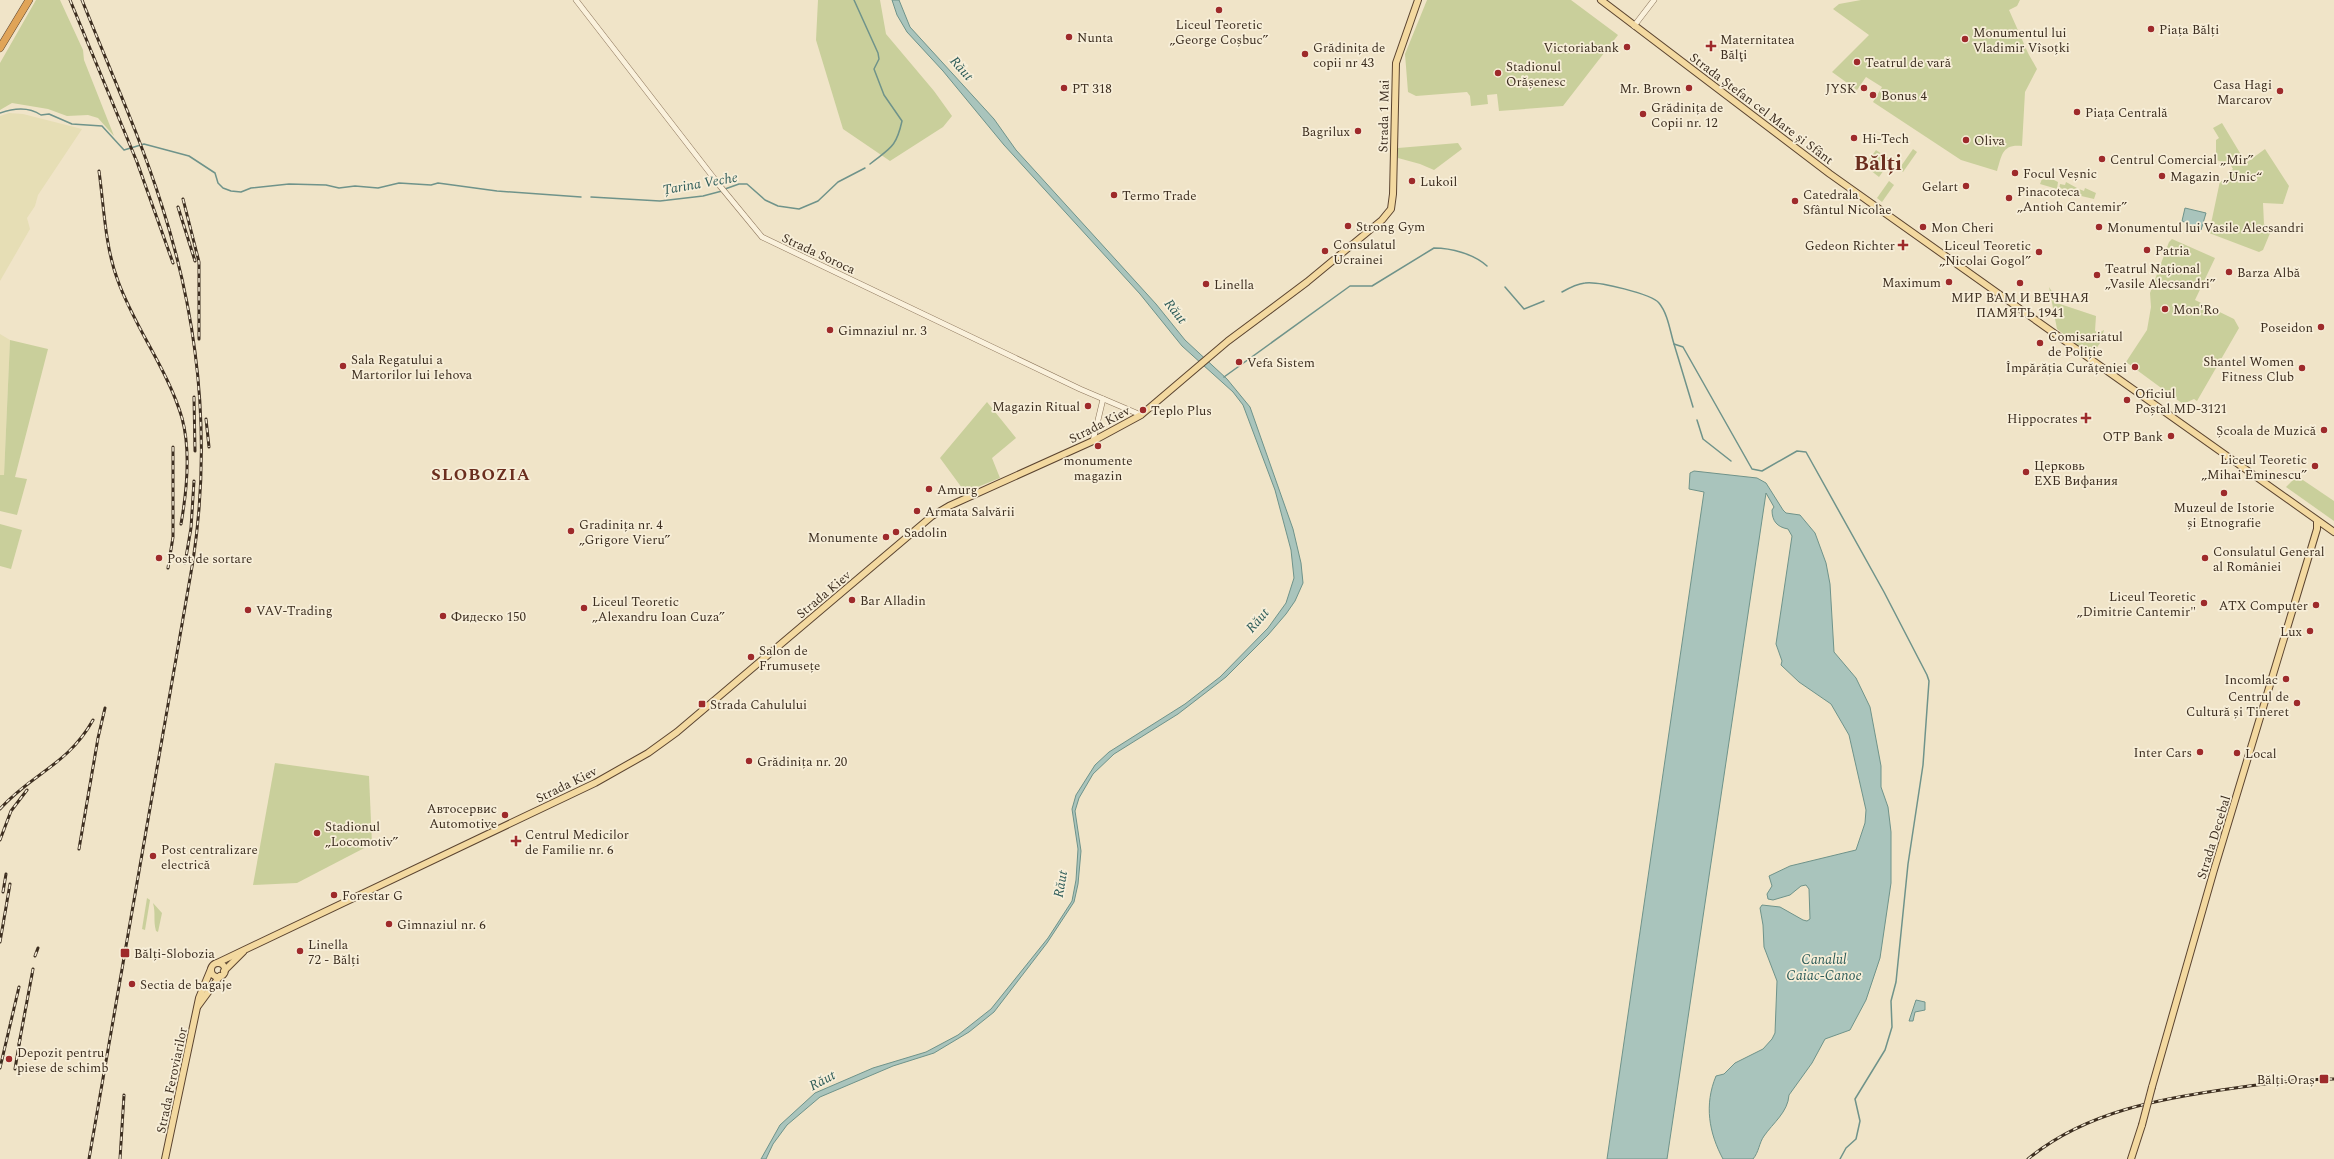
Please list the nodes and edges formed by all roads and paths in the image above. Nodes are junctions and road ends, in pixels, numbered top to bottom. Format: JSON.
{"nodes":[{"id":1,"x":29,"y":0,"type":"edge"},
{"id":2,"x":576,"y":0,"type":"edge"},
{"id":3,"x":1418,"y":0,"type":"edge"},
{"id":4,"x":1601,"y":0,"type":"edge"},
{"id":5,"x":1654,"y":0,"type":"edge"},
{"id":6,"x":1634,"y":26,"type":"junction"},
{"id":7,"x":0,"y":48,"type":"edge"},
{"id":8,"x":1390,"y":212,"type":"joint"},
{"id":9,"x":1103,"y":399,"type":"junction"},
{"id":10,"x":1141,"y":415,"type":"junction"},
{"id":11,"x":1093,"y":441,"type":"junction"},
{"id":12,"x":2317,"y":521,"type":"junction"},
{"id":13,"x":2334,"y":532,"type":"edge"},
{"id":14,"x":244,"y":951,"type":"junction"},
{"id":15,"x":218,"y":963,"type":"junction"},
{"id":16,"x":211,"y":969,"type":"junction"},
{"id":17,"x":222,"y":973,"type":"junction"},
{"id":18,"x":198,"y":1006,"type":"junction"},
{"id":19,"x":165,"y":1159,"type":"edge"},
{"id":20,"x":2131,"y":1159,"type":"edge"}],
"edges":[{"from":1,"to":7,"type":"highway"},
{"from":2,"to":9,"type":"street","name":"Strada Soroca"},
{"from":3,"to":8,"type":"main road","name":"Strada 1 Mai"},
{"from":4,"to":6,"type":"main road","name":"Strada Ștefan cel Mare și Sfânt"},
{"from":5,"to":6,"type":"street"},
{"from":6,"to":12,"type":"main road","name":"Strada Ștefan cel Mare și Sfânt"},
{"from":8,"to":10,"type":"main road","name":"Strada Kiev"},
{"from":9,"to":10,"type":"street","name":"Strada Soroca"},
{"from":9,"to":11,"type":"street"},
{"from":10,"to":11,"type":"main road","name":"Strada Kiev"},
{"from":11,"to":14,"type":"main road","name":"Strada Kiev"},
{"from":12,"to":13,"type":"main road","name":"Strada Ștefan cel Mare și Sfânt"},
{"from":12,"to":20,"type":"main road","name":"Strada Decebal","bridge":true},
{"from":14,"to":15,"type":"main road","name":"Strada Kiev"},
{"from":14,"to":17,"type":"main road","name":"Strada Kiev"},
{"from":15,"to":16,"type":"main road","name":"Strada Kiev"},
{"from":15,"to":17,"type":"main road"},
{"from":16,"to":17,"type":"main road"},
{"from":16,"to":18,"type":"main road"},
{"from":17,"to":18,"type":"main road","name":"Strada Kiev"},
{"from":18,"to":19,"type":"main road","name":"Strada Feroviarilor"}]}
